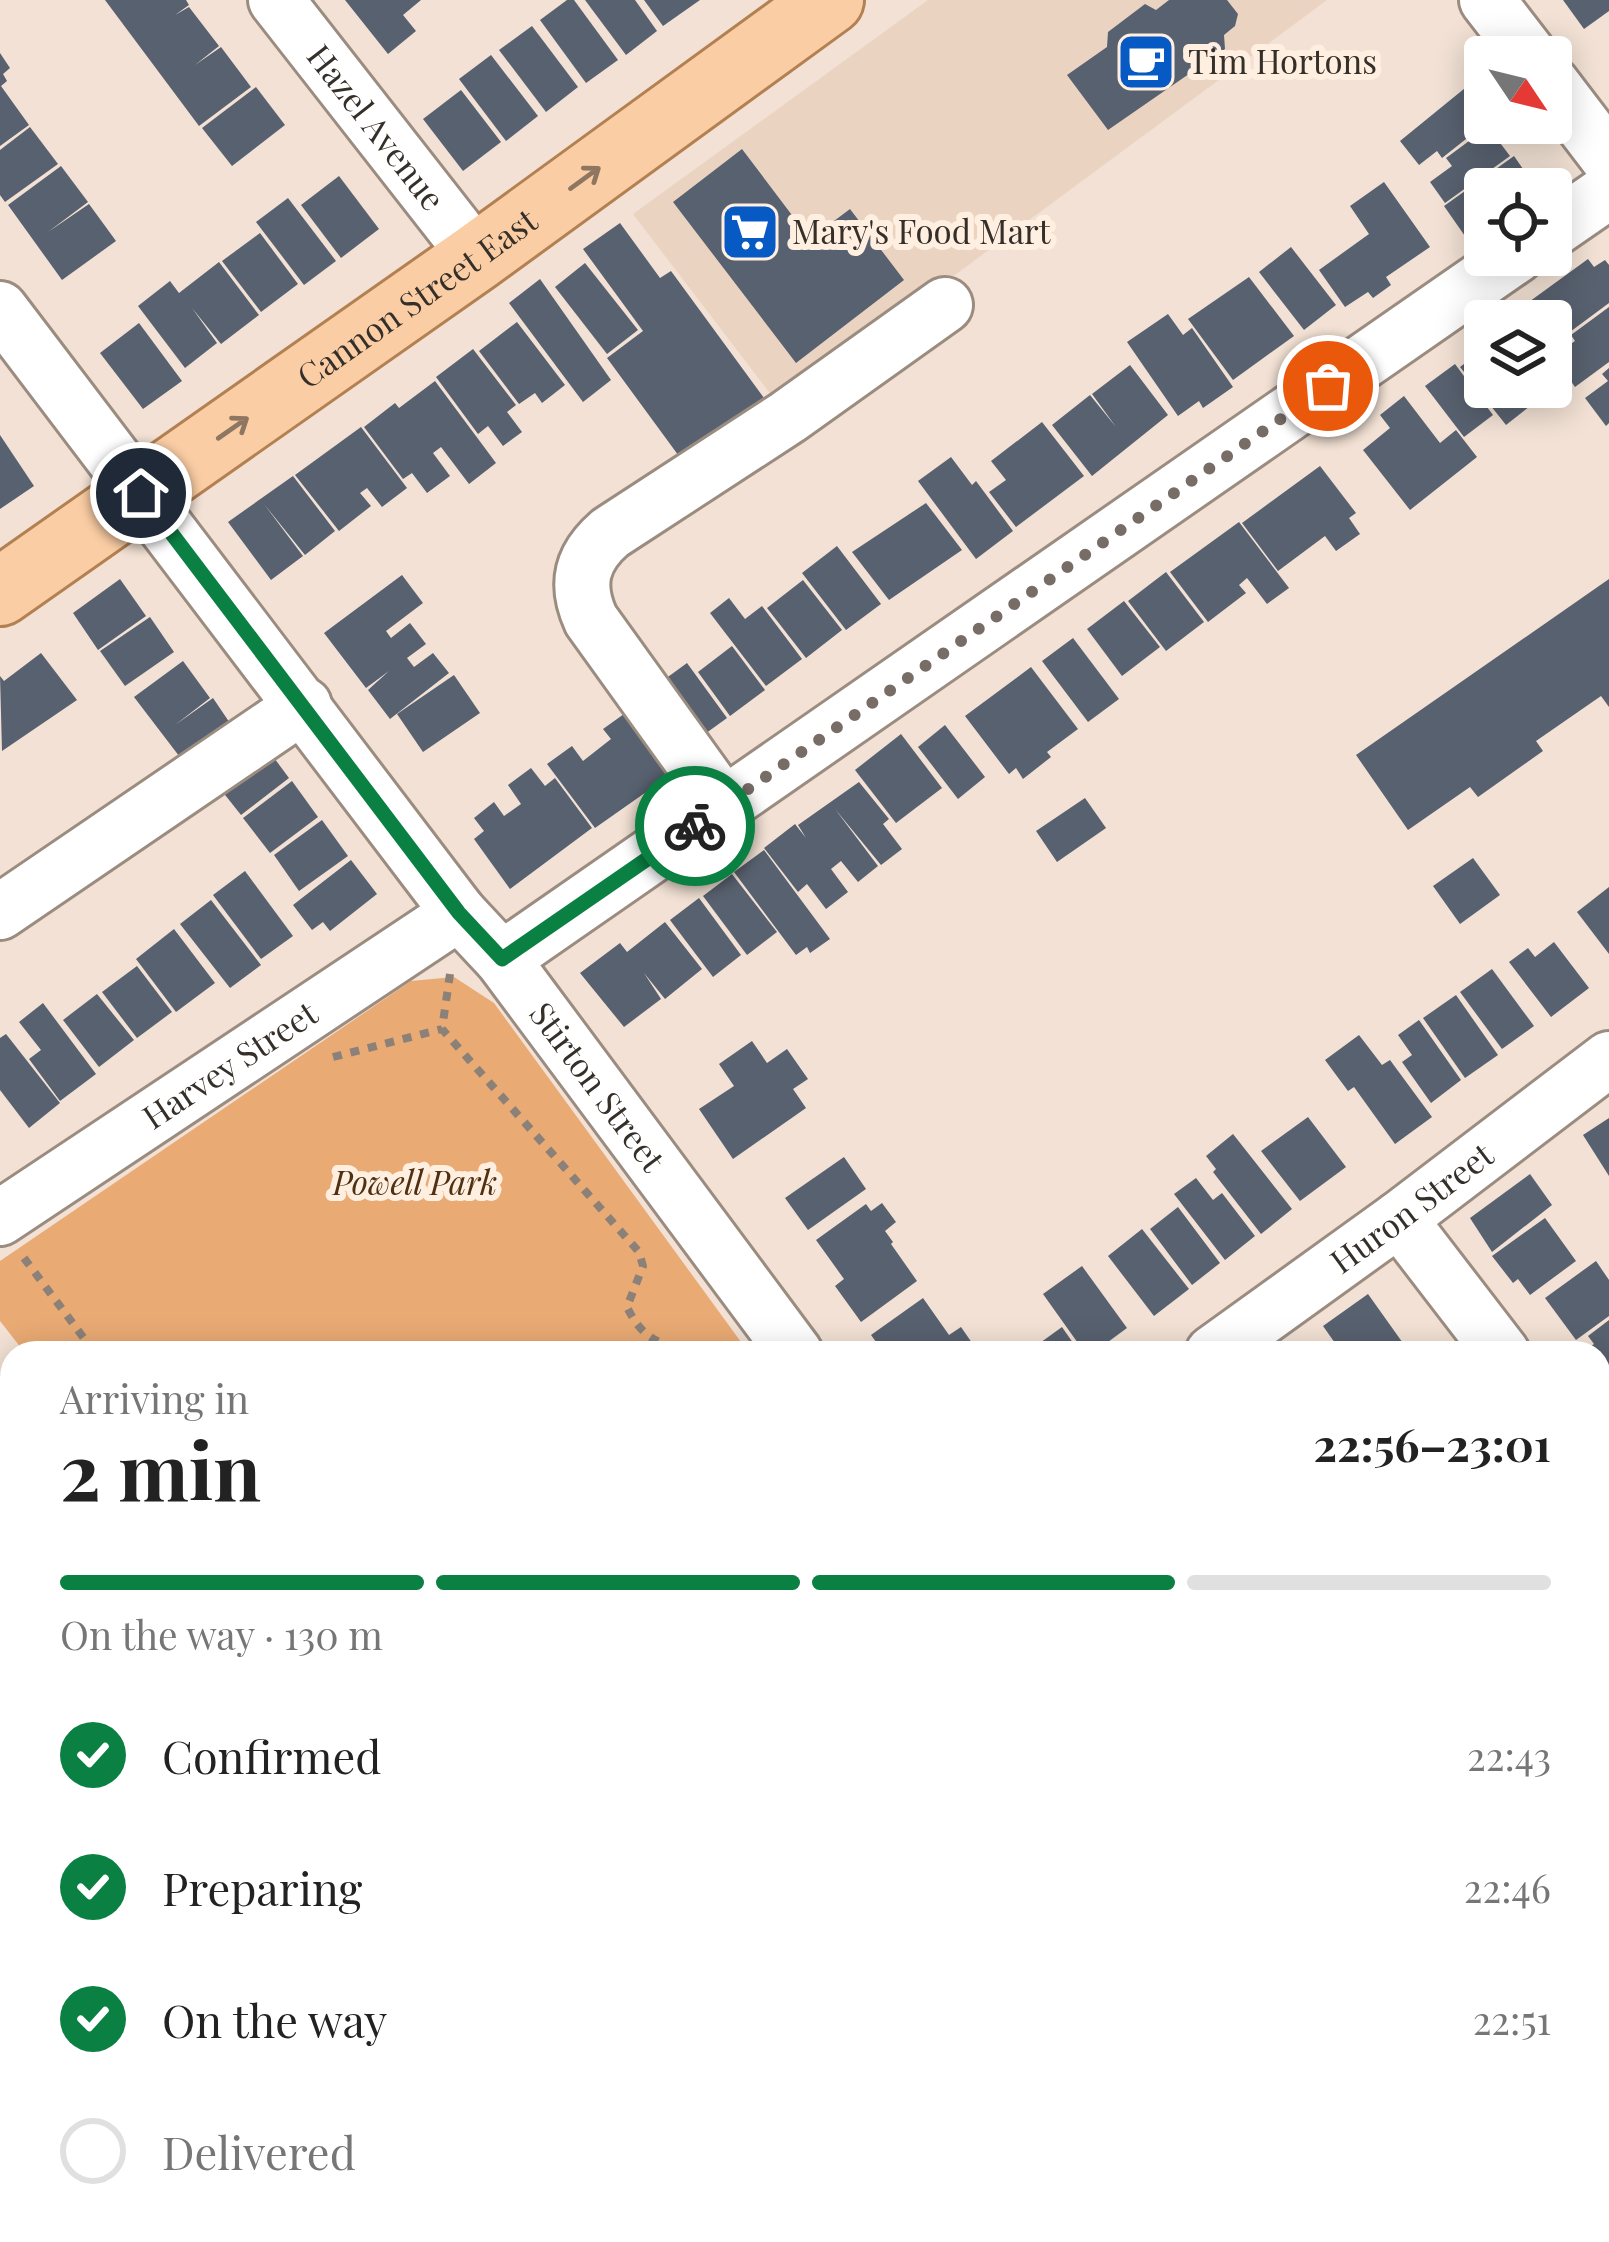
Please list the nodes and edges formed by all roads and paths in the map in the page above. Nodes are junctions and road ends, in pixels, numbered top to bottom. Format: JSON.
{"nodes":[{"id":1,"x":276,"y":0,"type":"edge"},
{"id":2,"x":1487,"y":0,"type":"edge"},
{"id":3,"x":797,"y":9,"type":"edge"},
{"id":4,"x":1515,"y":36,"type":"edge"},
{"id":5,"x":1572,"y":111,"type":"edge"},
{"id":6,"x":1609,"y":159,"type":"edge"},
{"id":7,"x":1609,"y":191,"type":"edge"},
{"id":8,"x":1572,"y":217,"type":"edge"},
{"id":9,"x":477,"y":257,"type":"junction"},
{"id":10,"x":1486,"y":276,"type":"edge"},
{"id":11,"x":945,"y":305,"type":"dead end"},
{"id":12,"x":0,"y":309,"type":"edge"},
{"id":13,"x":141,"y":493,"type":"junction"},
{"id":14,"x":0,"y":592,"type":"edge"},
{"id":15,"x":304,"y":705,"type":"junction"},
{"id":16,"x":724,"y":805,"type":"junction"},
{"id":17,"x":0,"y":912,"type":"edge"},
{"id":18,"x":459,"y":913,"type":"junction"},
{"id":19,"x":502,"y":959,"type":"junction"},
{"id":20,"x":302,"y":1018,"type":"junction"},
{"id":21,"x":442,"y":1029,"type":"junction"},
{"id":22,"x":1609,"y":1059,"type":"edge"},
{"id":23,"x":1399,"y":1219,"type":"junction"},
{"id":24,"x":7,"y":1231,"type":"edge"},
{"id":25,"x":86,"y":1341,"type":"edge"},
{"id":26,"x":648,"y":1341,"type":"edge"},
{"id":27,"x":786,"y":1341,"type":"edge"},
{"id":28,"x":1230,"y":1341,"type":"edge"},
{"id":29,"x":1493,"y":1341,"type":"edge"}],
"edges":[{"from":1,"to":9,"type":"street","name":"Hazel Avenue"},
{"from":2,"to":4,"type":"street"},
{"from":9,"to":3,"type":"main road","name":"Cannon Street East","one_way":true},
{"from":5,"to":6,"type":"street"},
{"from":7,"to":8,"type":"street"},
{"from":13,"to":9,"type":"main road","name":"Cannon Street East","one_way":true},
{"from":10,"to":16,"type":"street"},
{"from":11,"to":16,"type":"street"},
{"from":12,"to":13,"type":"street","name":"Stirton Street"},
{"from":13,"to":14,"type":"main road","name":"Cannon Street East"},
{"from":13,"to":15,"type":"street","name":"Stirton Street"},
{"from":15,"to":17,"type":"street"},
{"from":15,"to":18,"type":"street","name":"Stirton Street"},
{"from":16,"to":19,"type":"street"},
{"from":18,"to":19,"type":"street","name":"Stirton Street"},
{"from":18,"to":20,"type":"street","name":"Harvey Street"},
{"from":18,"to":21,"type":"path"},
{"from":19,"to":27,"type":"street","name":"Stirton Street"},
{"from":20,"to":21,"type":"path"},
{"from":20,"to":24,"type":"street","name":"Harvey Street"},
{"from":21,"to":26,"type":"path"},
{"from":22,"to":23,"type":"street","name":"Huron Street"},
{"from":23,"to":28,"type":"street","name":"Huron Street"},
{"from":23,"to":29,"type":"street"},
{"from":24,"to":25,"type":"path"}]}
